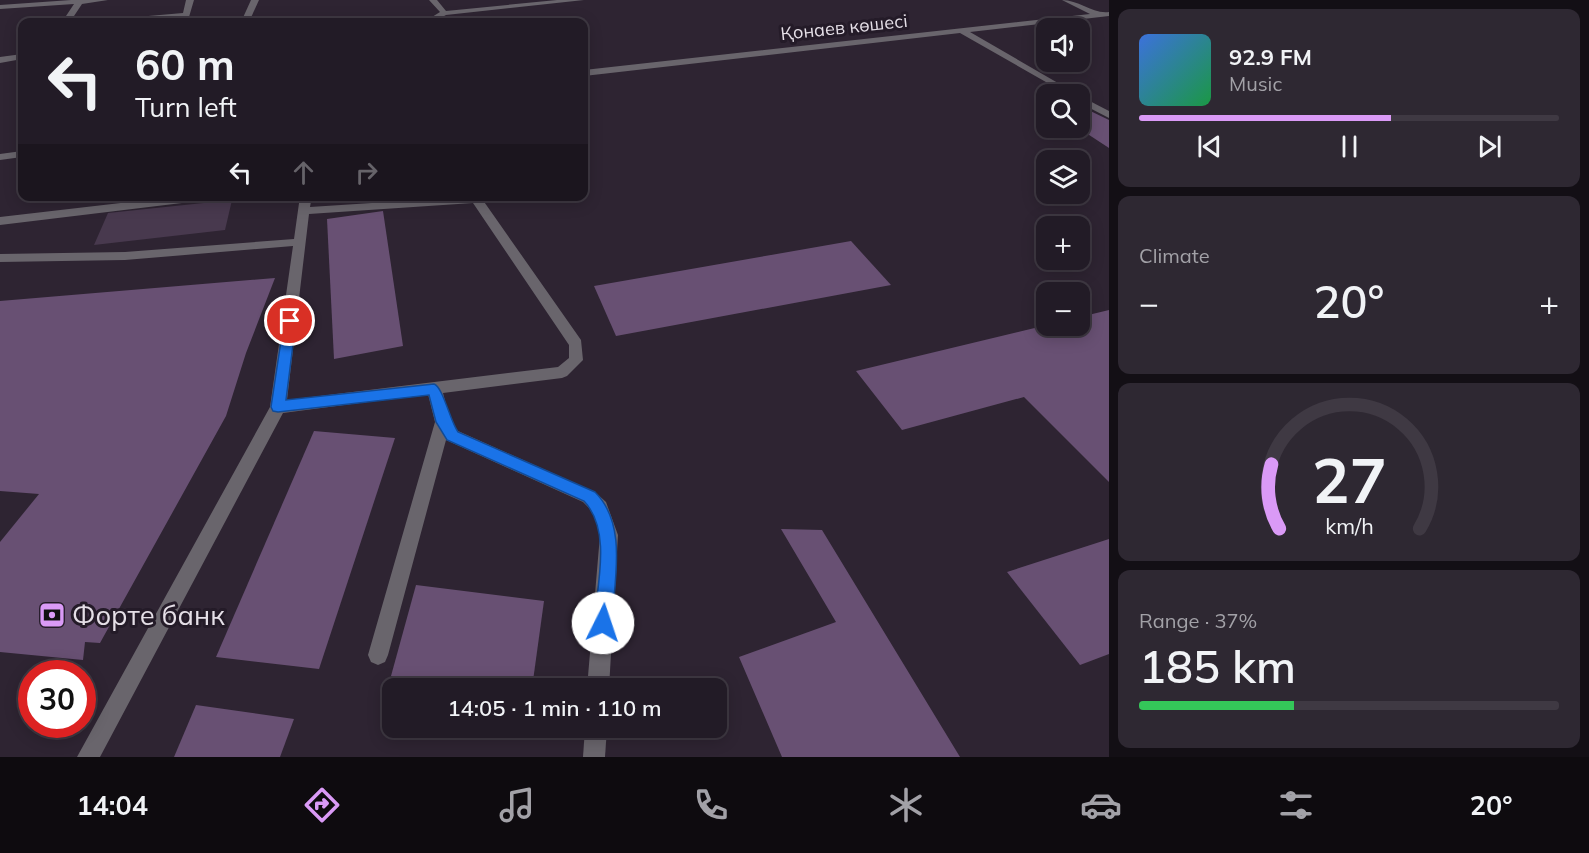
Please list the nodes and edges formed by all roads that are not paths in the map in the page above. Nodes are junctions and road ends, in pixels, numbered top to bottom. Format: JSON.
{"nodes":[{"id":1,"x":104,"y":0,"type":"edge"},
{"id":2,"x":190,"y":0,"type":"edge"},
{"id":3,"x":255,"y":0,"type":"edge"},
{"id":4,"x":433,"y":0,"type":"edge"},
{"id":5,"x":580,"y":0,"type":"edge"},
{"id":6,"x":1066,"y":0,"type":"edge"},
{"id":7,"x":79,"y":2,"type":"junction"},
{"id":8,"x":0,"y":7,"type":"edge"},
{"id":9,"x":444,"y":13,"type":"junction"},
{"id":10,"x":1109,"y":14,"type":"edge"},
{"id":11,"x":1099,"y":15,"type":"junction"},
{"id":12,"x":69,"y":18,"type":"edge"},
{"id":13,"x":150,"y":18,"type":"edge"},
{"id":14,"x":248,"y":18,"type":"edge"},
{"id":15,"x":435,"y":18,"type":"edge"},
{"id":16,"x":1109,"y":20,"type":"edge"},
{"id":17,"x":962,"y":31,"type":"junction"},
{"id":18,"x":18,"y":58,"type":"edge"},
{"id":19,"x":0,"y":60,"type":"edge"},
{"id":20,"x":588,"y":73,"type":"edge"},
{"id":21,"x":1055,"y":84,"type":"edge"},
{"id":22,"x":1090,"y":105,"type":"edge"},
{"id":23,"x":1109,"y":115,"type":"edge"},
{"id":24,"x":18,"y":155,"type":"edge"},
{"id":25,"x":0,"y":157,"type":"edge"},
{"id":26,"x":172,"y":201,"type":"edge"},
{"id":27,"x":390,"y":201,"type":"edge"},
{"id":28,"x":477,"y":201,"type":"edge"},
{"id":29,"x":305,"y":204,"type":"edge"},
{"id":30,"x":0,"y":221,"type":"edge"},
{"id":31,"x":300,"y":242,"type":"junction"},
{"id":32,"x":0,"y":258,"type":"edge"},
{"id":33,"x":434,"y":389,"type":"junction"},
{"id":34,"x":278,"y":407,"type":"junction"},
{"id":35,"x":443,"y":422,"type":"junction"},
{"id":36,"x":378,"y":655,"type":"dead end"},
{"id":37,"x":599,"y":678,"type":"edge"},
{"id":38,"x":595,"y":738,"type":"edge"},
{"id":39,"x":88,"y":757,"type":"edge"},
{"id":40,"x":594,"y":757,"type":"edge"}],
"edges":[{"from":1,"to":7,"type":"street"},
{"from":2,"to":13,"type":"street"},
{"from":3,"to":14,"type":"street"},
{"from":4,"to":9,"type":"street"},
{"from":5,"to":9,"type":"street"},
{"from":6,"to":11,"type":"street"},
{"from":7,"to":8,"type":"street"},
{"from":7,"to":12,"type":"street"},
{"from":9,"to":15,"type":"street"},
{"from":10,"to":11,"type":"street","name":"Қонаев көшесі"},
{"from":11,"to":16,"type":"street"},
{"from":11,"to":17,"type":"street","name":"Қонаев көшесі"},
{"from":17,"to":20,"type":"street","name":"Қонаев көшесі"},
{"from":17,"to":21,"type":"street"},
{"from":18,"to":19,"type":"street"},
{"from":22,"to":23,"type":"street"},
{"from":24,"to":25,"type":"street"},
{"from":26,"to":30,"type":"street"},
{"from":27,"to":29,"type":"street"},
{"from":28,"to":33,"type":"street"},
{"from":29,"to":31,"type":"street"},
{"from":31,"to":32,"type":"street"},
{"from":31,"to":34,"type":"street"},
{"from":33,"to":34,"type":"street"},
{"from":33,"to":35,"type":"street"},
{"from":34,"to":39,"type":"street"},
{"from":35,"to":36,"type":"street"},
{"from":35,"to":37,"type":"street"},
{"from":38,"to":40,"type":"street"}]}
